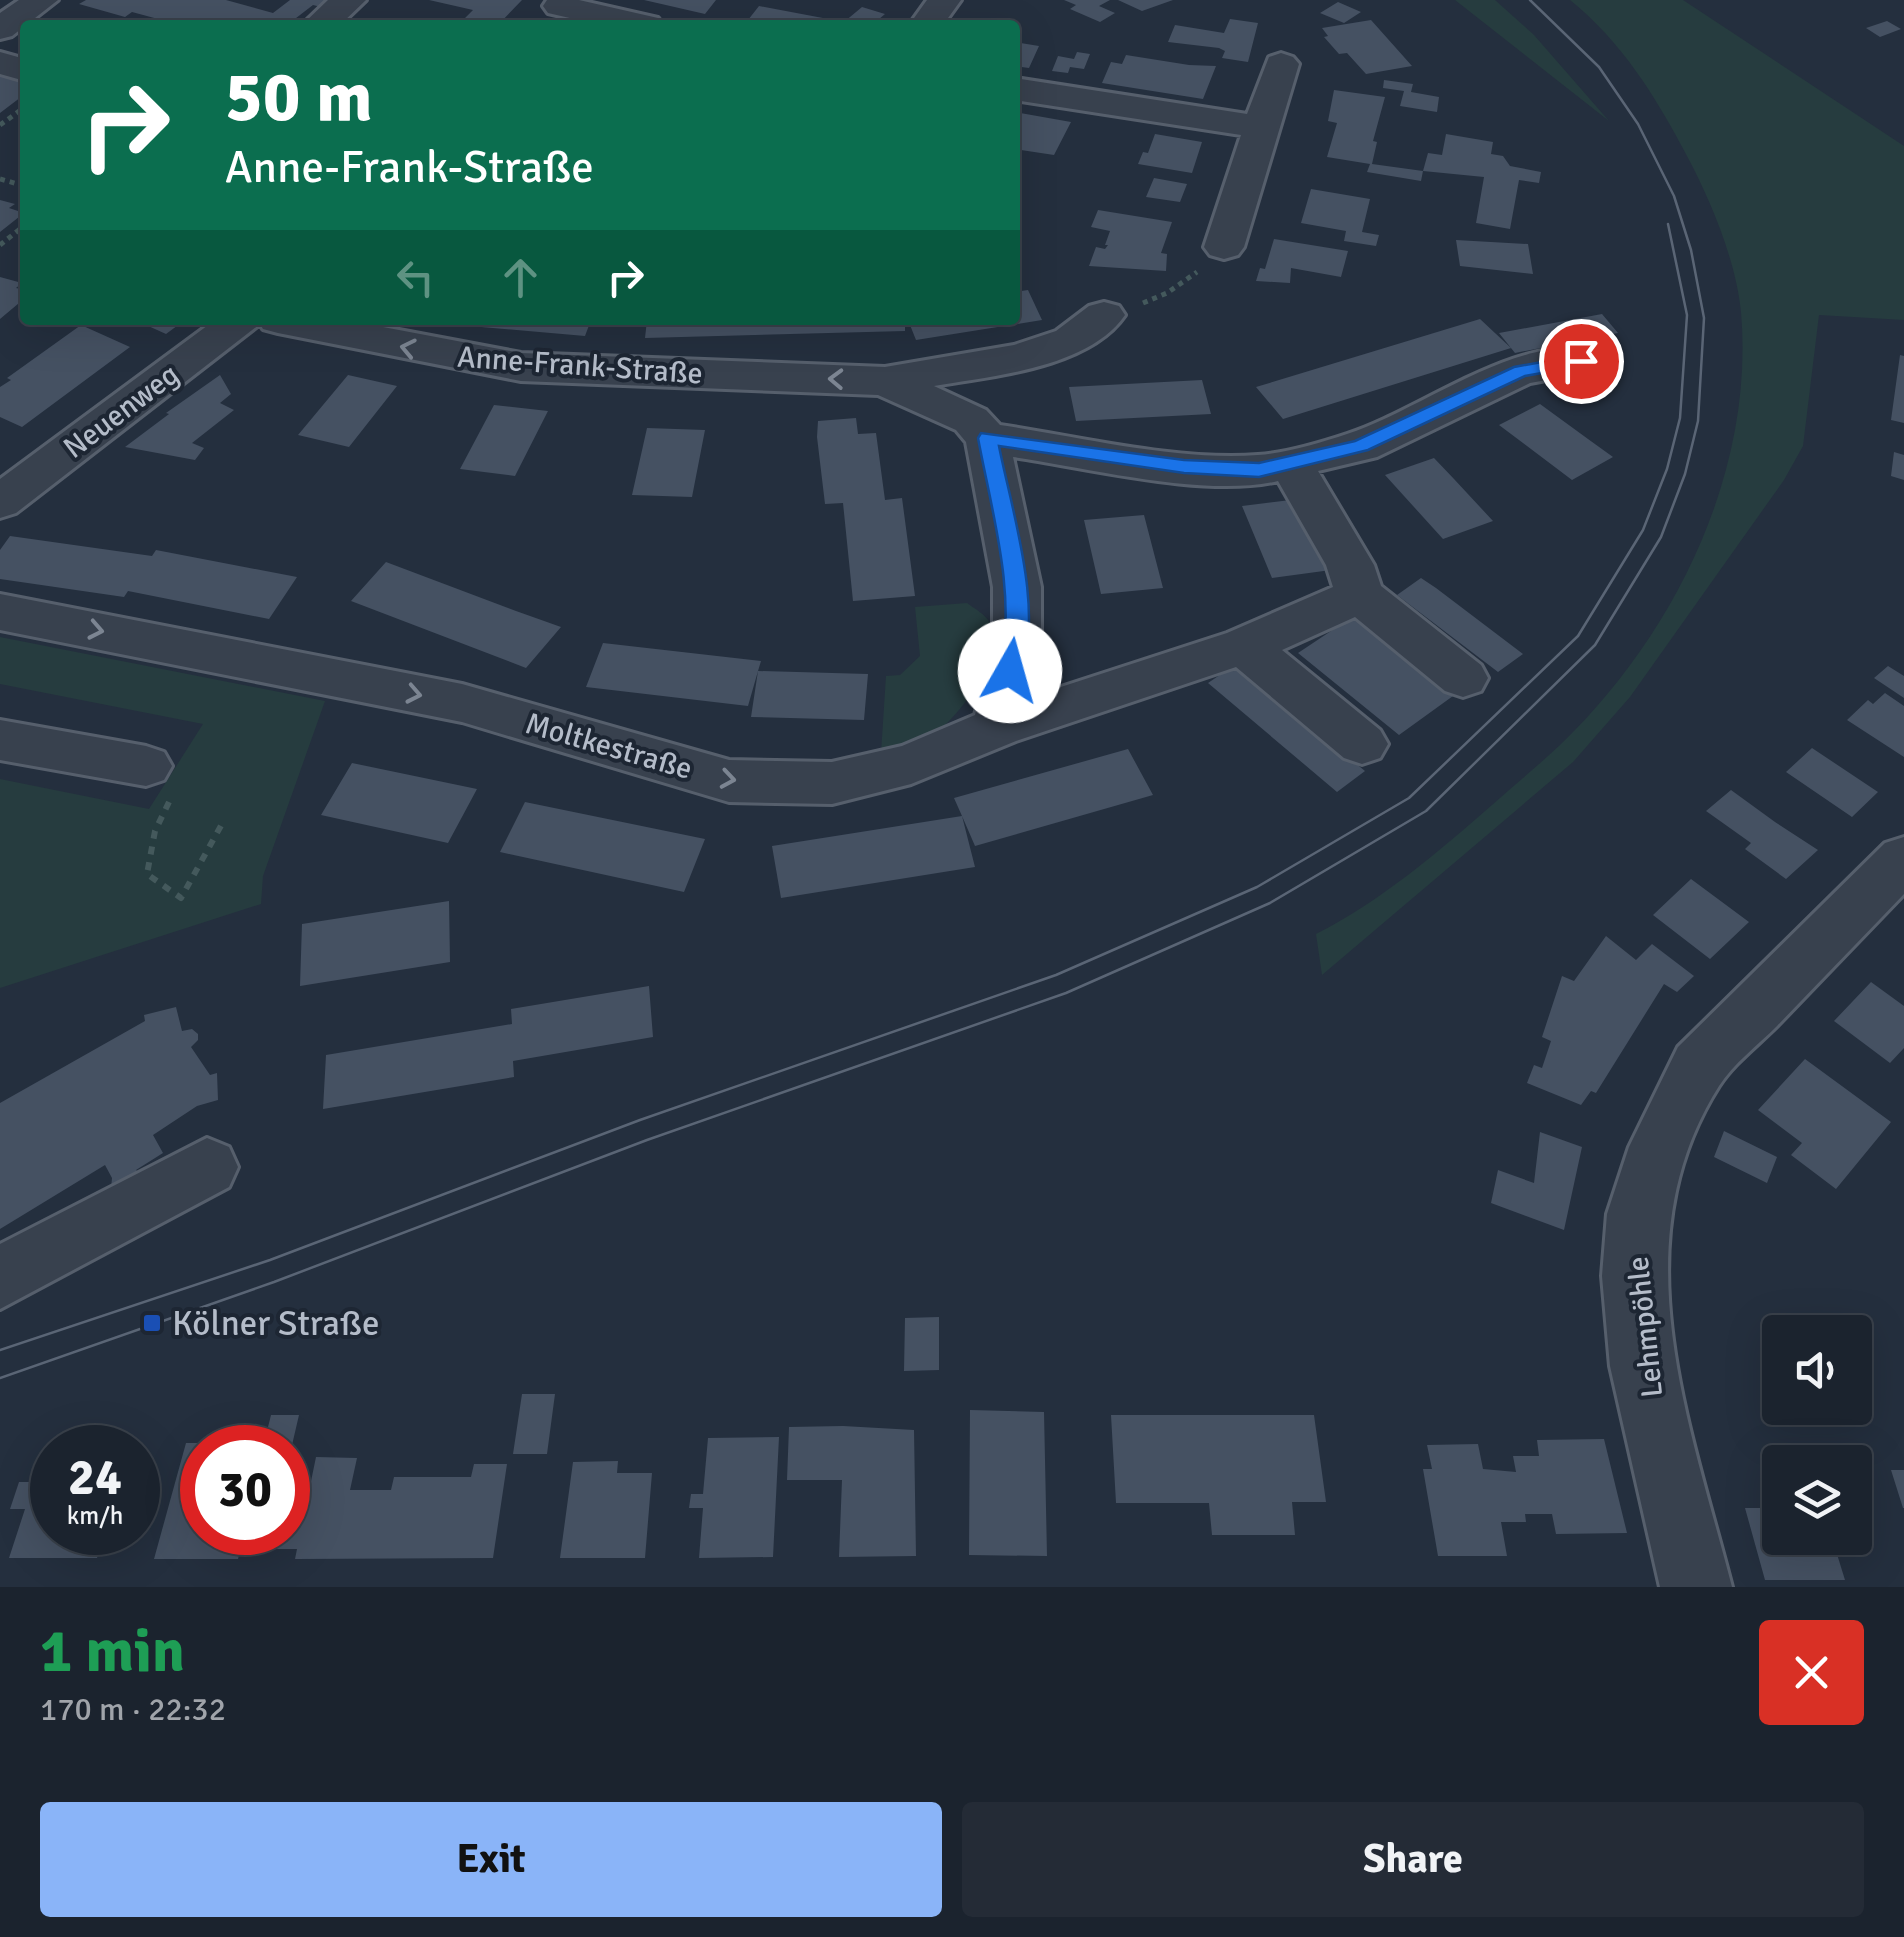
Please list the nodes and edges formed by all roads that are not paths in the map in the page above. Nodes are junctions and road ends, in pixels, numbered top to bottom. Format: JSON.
{"nodes":[{"id":1,"x":41,"y":0,"type":"edge"},
{"id":2,"x":349,"y":0,"type":"edge"},
{"id":3,"x":556,"y":10,"type":"edge"},
{"id":4,"x":325,"y":20,"type":"edge"},
{"id":5,"x":616,"y":20,"type":"edge"},
{"id":6,"x":0,"y":29,"type":"edge"},
{"id":7,"x":1281,"y":64,"type":"dead end"},
{"id":8,"x":1020,"y":90,"type":"edge"},
{"id":9,"x":1263,"y":127,"type":"junction"},
{"id":10,"x":1224,"y":247,"type":"road end"},
{"id":11,"x":1104,"y":315,"type":"road end"},
{"id":12,"x":235,"y":325,"type":"edge"},
{"id":13,"x":304,"y":325,"type":"edge"},
{"id":14,"x":1581,"y":361,"type":"dead end"},
{"id":15,"x":885,"y":381,"type":"junction"},
{"id":16,"x":988,"y":438,"type":"junction"},
{"id":17,"x":1290,"y":462,"type":"junction"},
{"id":18,"x":0,"y":502,"type":"edge"},
{"id":19,"x":1360,"y":595,"type":"junction"},
{"id":20,"x":0,"y":612,"type":"edge"},
{"id":21,"x":1225,"y":652,"type":"junction"},
{"id":22,"x":1464,"y":678,"type":"dead end"},
{"id":23,"x":998,"y":727,"type":"junction"},
{"id":24,"x":0,"y":740,"type":"edge"},
{"id":25,"x":1362,"y":744,"type":"dead end"},
{"id":26,"x":146,"y":766,"type":"road end"},
{"id":27,"x":1904,"y":860,"type":"edge"},
{"id":28,"x":207,"y":1167,"type":"dead end"},
{"id":29,"x":0,"y":1278,"type":"edge"},
{"id":30,"x":1696,"y":1587,"type":"edge"}],
"edges":[{"from":1,"to":6,"type":"street"},
{"from":2,"to":4,"type":"street"},
{"from":3,"to":5,"type":"street"},
{"from":7,"to":9,"type":"street"},
{"from":8,"to":9,"type":"street"},
{"from":9,"to":10,"type":"street"},
{"from":11,"to":15,"type":"street","name":"Anne-Frank-Straße"},
{"from":12,"to":18,"type":"street","name":"Neuenweg"},
{"from":15,"to":13,"type":"street","name":"Anne-Frank-Straße","one_way":true},
{"from":14,"to":17,"type":"street","name":"Anne-Frank-Straße"},
{"from":15,"to":16,"type":"street","name":"Anne-Frank-Straße"},
{"from":16,"to":17,"type":"street","name":"Anne-Frank-Straße"},
{"from":16,"to":23,"type":"street"},
{"from":17,"to":19,"type":"street"},
{"from":19,"to":21,"type":"street","name":"Moltkestraße"},
{"from":19,"to":22,"type":"street"},
{"from":20,"to":23,"type":"street","name":"Moltkestraße","one_way":true},
{"from":21,"to":23,"type":"street","name":"Moltkestraße"},
{"from":21,"to":25,"type":"street"},
{"from":24,"to":26,"type":"street"},
{"from":27,"to":30,"type":"street","name":"Lehmpöhle"},
{"from":28,"to":29,"type":"street"}]}
